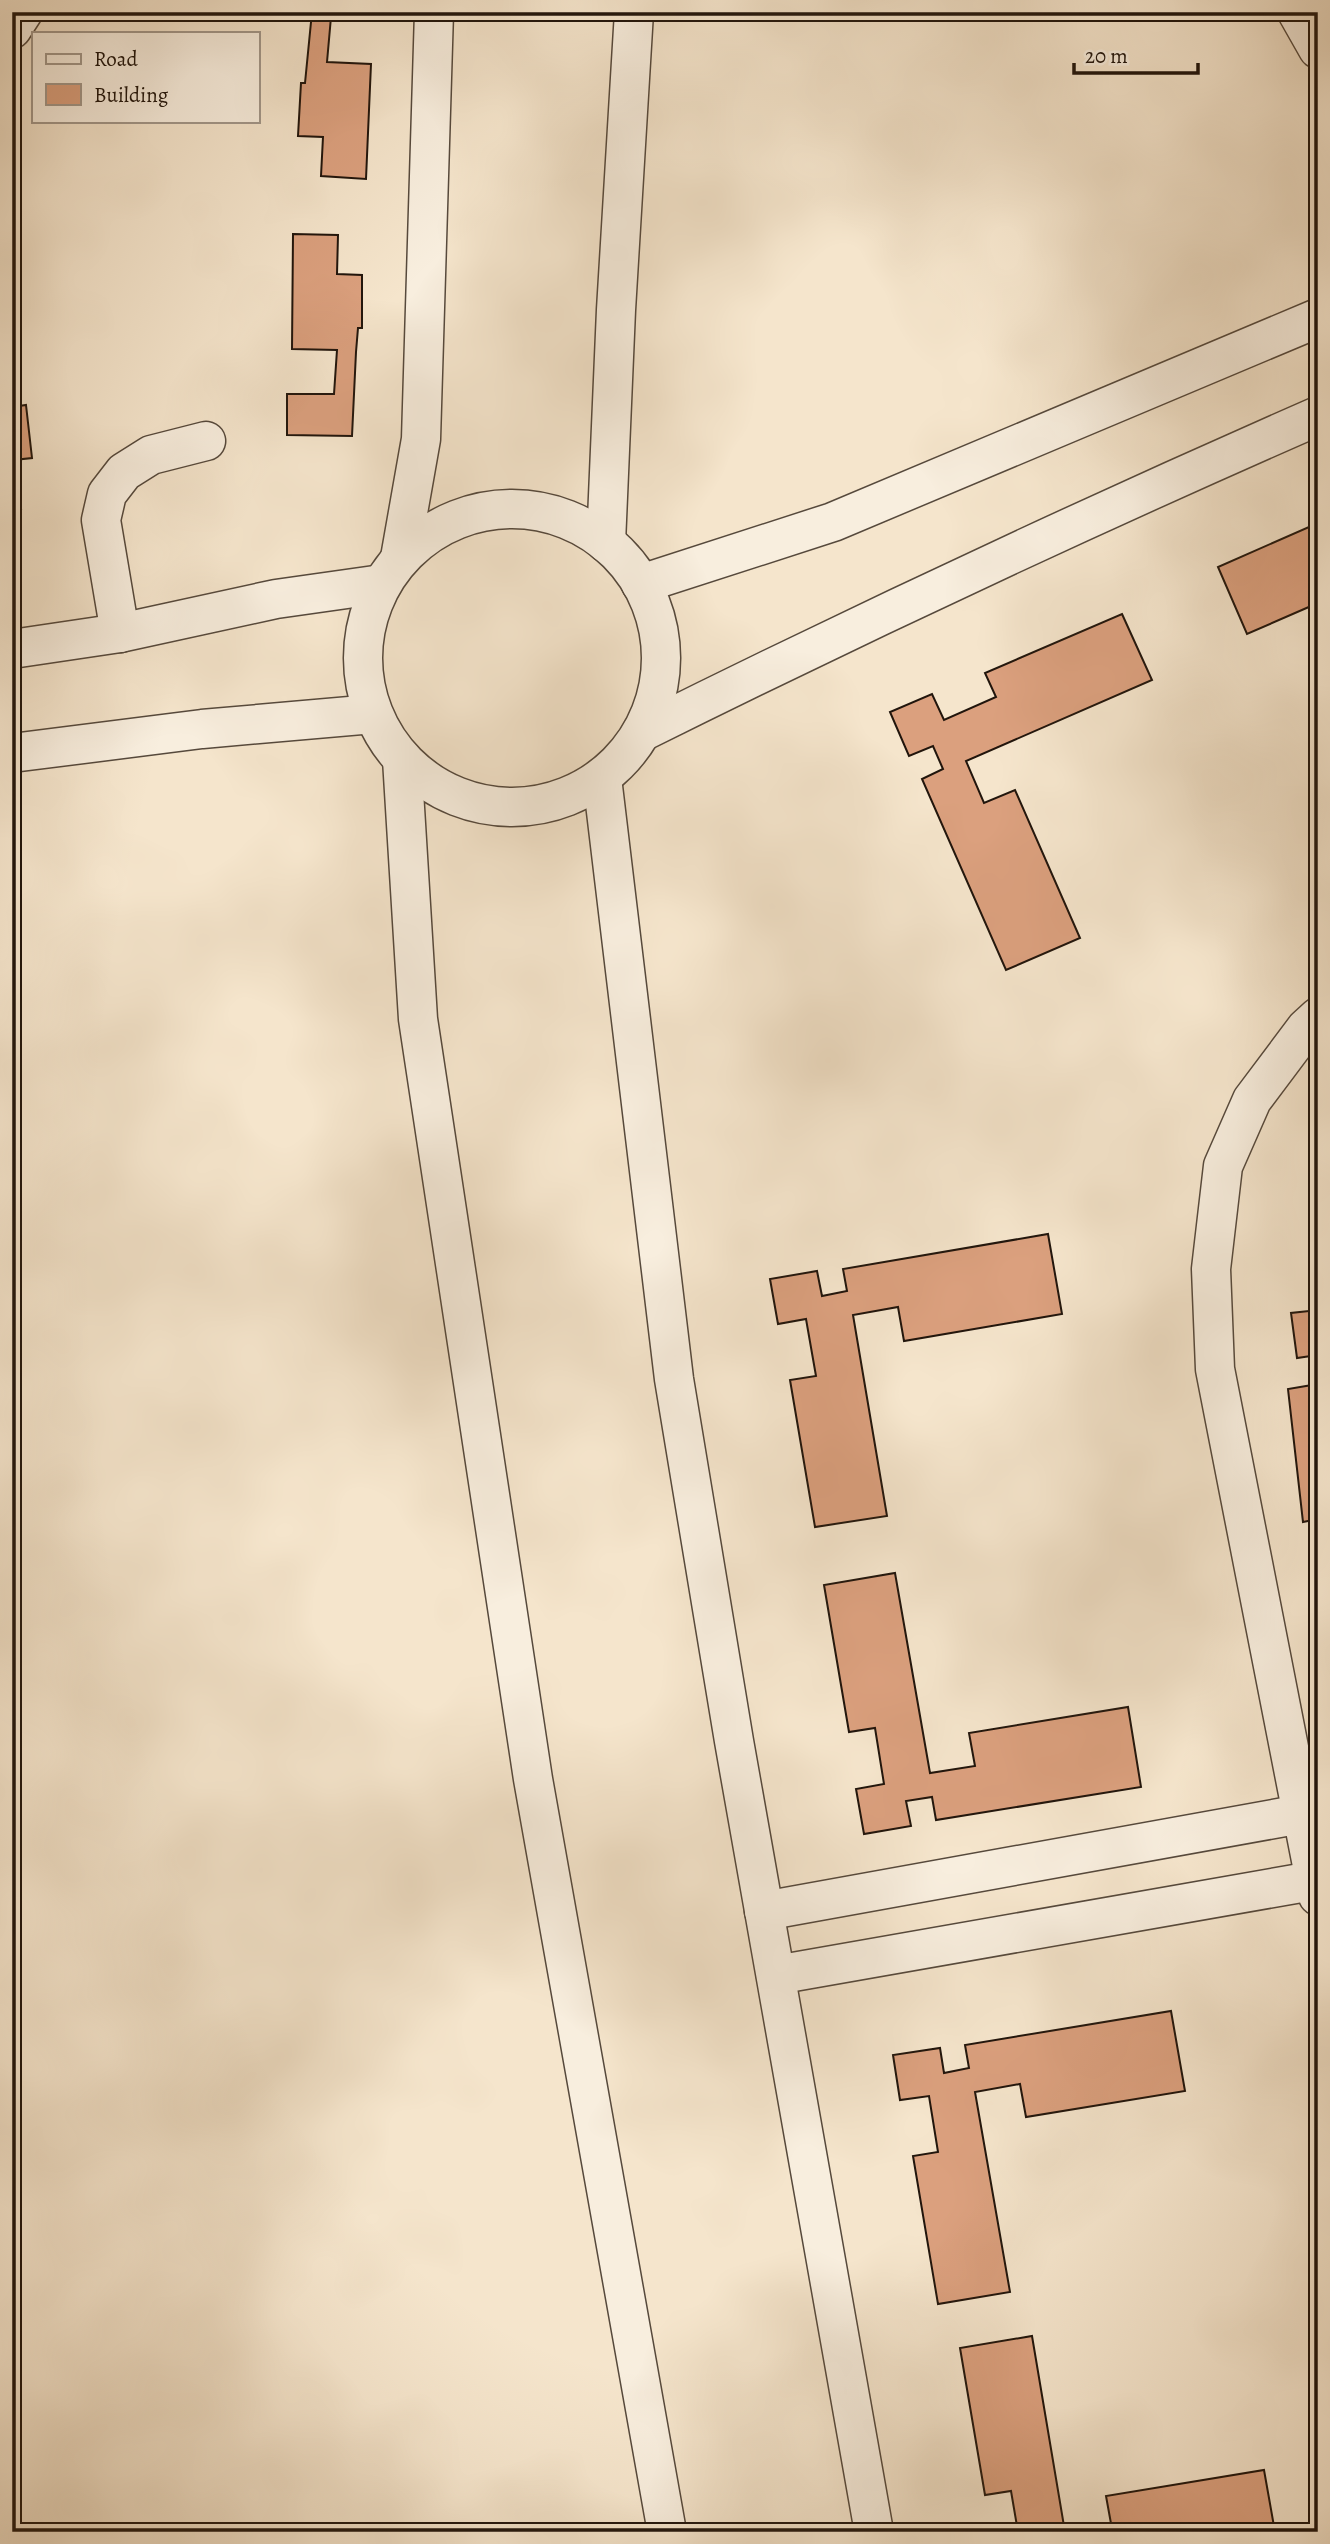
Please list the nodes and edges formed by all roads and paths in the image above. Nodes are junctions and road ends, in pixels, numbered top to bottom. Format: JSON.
{"nodes":[{"id":1,"x":23,"y":12,"type":"edge"},
{"id":2,"x":434,"y":12,"type":"edge"},
{"id":3,"x":1297,"y":12,"type":"edge"},
{"id":4,"x":634,"y":15,"type":"edge"},
{"id":5,"x":12,"y":29,"type":"edge"},
{"id":6,"x":1318,"y":49,"type":"edge"},
{"id":7,"x":1318,"y":318,"type":"edge"},
{"id":8,"x":1318,"y":416,"type":"edge"},
{"id":9,"x":206,"y":441,"type":"dead end"},
{"id":10,"x":606,"y":543,"type":"junction"},
{"id":11,"x":391,"y":571,"type":"junction"},
{"id":12,"x":641,"y":584,"type":"junction"},
{"id":13,"x":120,"y":633,"type":"junction"},
{"id":14,"x":12,"y":649,"type":"edge"},
{"id":15,"x":373,"y":714,"type":"junction"},
{"id":16,"x":642,"y":732,"type":"junction"},
{"id":17,"x":12,"y":753,"type":"edge"},
{"id":18,"x":402,"y":759,"type":"junction"},
{"id":19,"x":602,"y":778,"type":"junction"},
{"id":20,"x":1318,"y":1017,"type":"edge"},
{"id":21,"x":1309,"y":1812,"type":"edge"},
{"id":22,"x":1317,"y":1886,"type":"edge"},
{"id":23,"x":764,"y":1911,"type":"junction"},
{"id":24,"x":776,"y":1975,"type":"junction"},
{"id":25,"x":667,"y":2532,"type":"edge"},
{"id":26,"x":874,"y":2532,"type":"edge"}],
"edges":[{"from":1,"to":5,"type":"street"},
{"from":2,"to":11,"type":"street"},
{"from":3,"to":6,"type":"street"},
{"from":4,"to":10,"type":"street"},
{"from":7,"to":12,"type":"street"},
{"from":8,"to":16,"type":"street"},
{"from":9,"to":13,"type":"street"},
{"from":10,"to":11,"type":"street"},
{"from":10,"to":12,"type":"street"},
{"from":11,"to":13,"type":"street"},
{"from":11,"to":15,"type":"street"},
{"from":12,"to":16,"type":"street"},
{"from":13,"to":14,"type":"street"},
{"from":15,"to":17,"type":"street"},
{"from":15,"to":18,"type":"street"},
{"from":16,"to":19,"type":"street"},
{"from":18,"to":19,"type":"street"},
{"from":18,"to":25,"type":"street"},
{"from":19,"to":23,"type":"street"},
{"from":20,"to":21,"type":"street"},
{"from":21,"to":22,"type":"street"},
{"from":21,"to":23,"type":"street"},
{"from":22,"to":24,"type":"street"},
{"from":23,"to":24,"type":"street"},
{"from":24,"to":26,"type":"street"}]}
